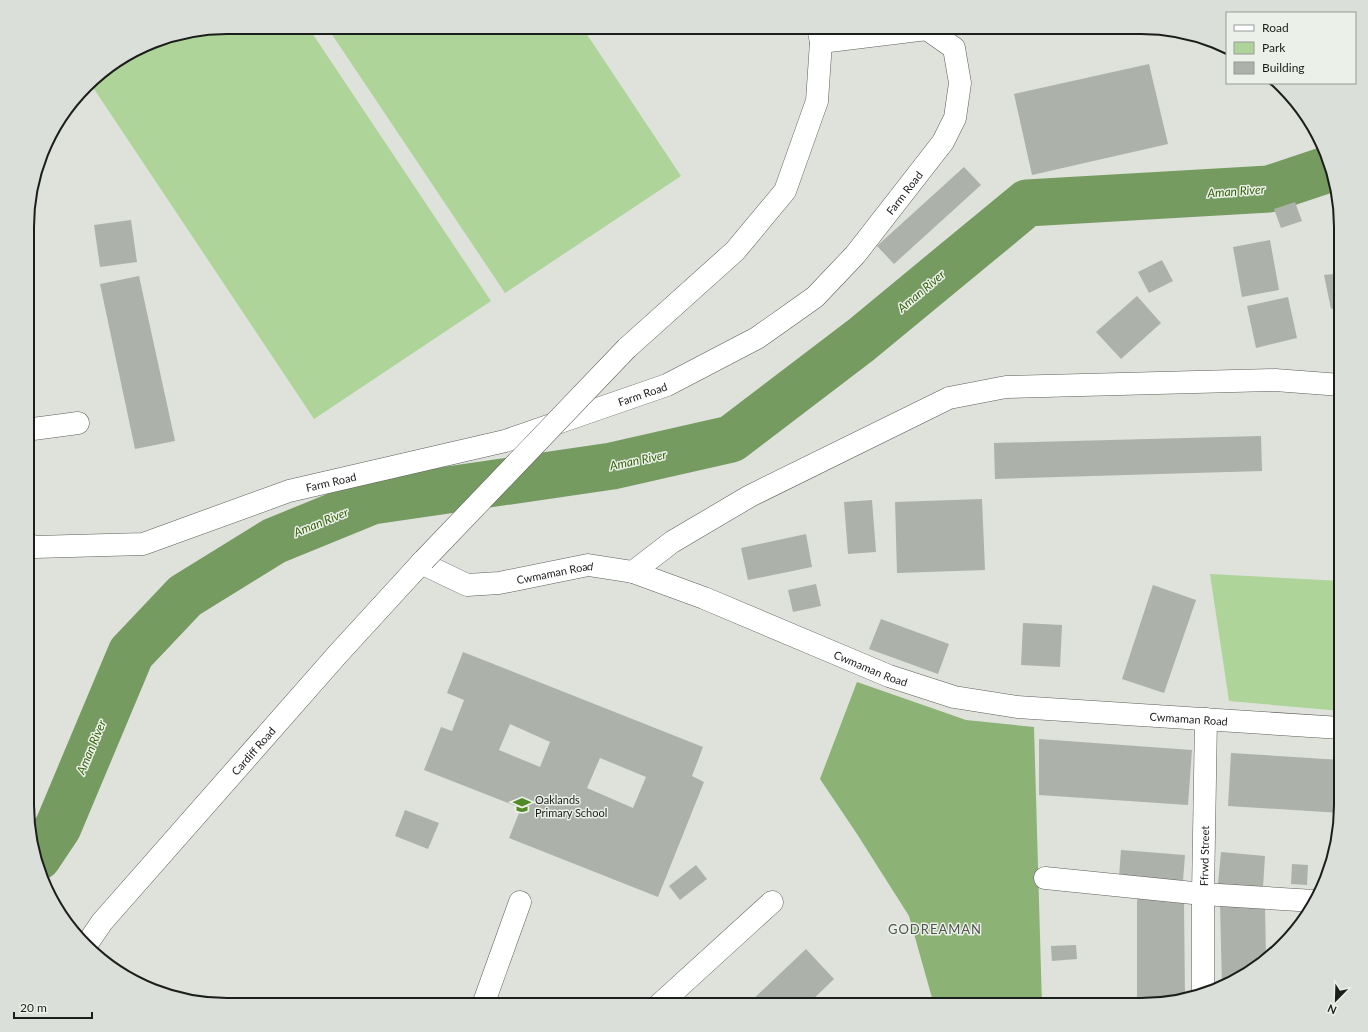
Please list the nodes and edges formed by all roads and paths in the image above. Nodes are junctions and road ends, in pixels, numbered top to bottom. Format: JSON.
{"nodes":[{"id":1,"x":819,"y":34,"type":"edge"},
{"id":2,"x":934,"y":34,"type":"edge"},
{"id":3,"x":1334,"y":384,"type":"edge"},
{"id":4,"x":78,"y":423,"type":"dead end"},
{"id":5,"x":34,"y":429,"type":"edge"},
{"id":6,"x":34,"y":547,"type":"edge"},
{"id":7,"x":422,"y":562,"type":"junction"},
{"id":8,"x":633,"y":572,"type":"junction"},
{"id":9,"x":1206,"y":719,"type":"junction"},
{"id":10,"x":1334,"y":728,"type":"edge"},
{"id":11,"x":1045,"y":878,"type":"dead end"},
{"id":12,"x":1203,"y":894,"type":"junction"},
{"id":13,"x":1309,"y":901,"type":"edge"},
{"id":14,"x":520,"y":902,"type":"dead end"},
{"id":15,"x":772,"y":902,"type":"dead end"},
{"id":16,"x":89,"y":940,"type":"edge"},
{"id":17,"x":1203,"y":988,"type":"edge"},
{"id":18,"x":486,"y":998,"type":"edge"},
{"id":19,"x":667,"y":998,"type":"edge"}],
"edges":[{"from":1,"to":7,"type":"street","name":"Cardiff Road","bridge":true},
{"from":2,"to":6,"type":"street","name":"Farm Road"},
{"from":3,"to":8,"type":"street"},
{"from":4,"to":5,"type":"street"},
{"from":7,"to":8,"type":"street","name":"Cwmaman Road"},
{"from":7,"to":16,"type":"street","name":"Cardiff Road"},
{"from":8,"to":9,"type":"street","name":"Cwmaman Road"},
{"from":9,"to":10,"type":"street","name":"Cwmaman Road"},
{"from":9,"to":12,"type":"street","name":"Ffrwd Street"},
{"from":11,"to":12,"type":"street"},
{"from":12,"to":13,"type":"street"},
{"from":12,"to":17,"type":"street","name":"Ffrwd Street"},
{"from":14,"to":18,"type":"street"},
{"from":15,"to":19,"type":"street"}]}
